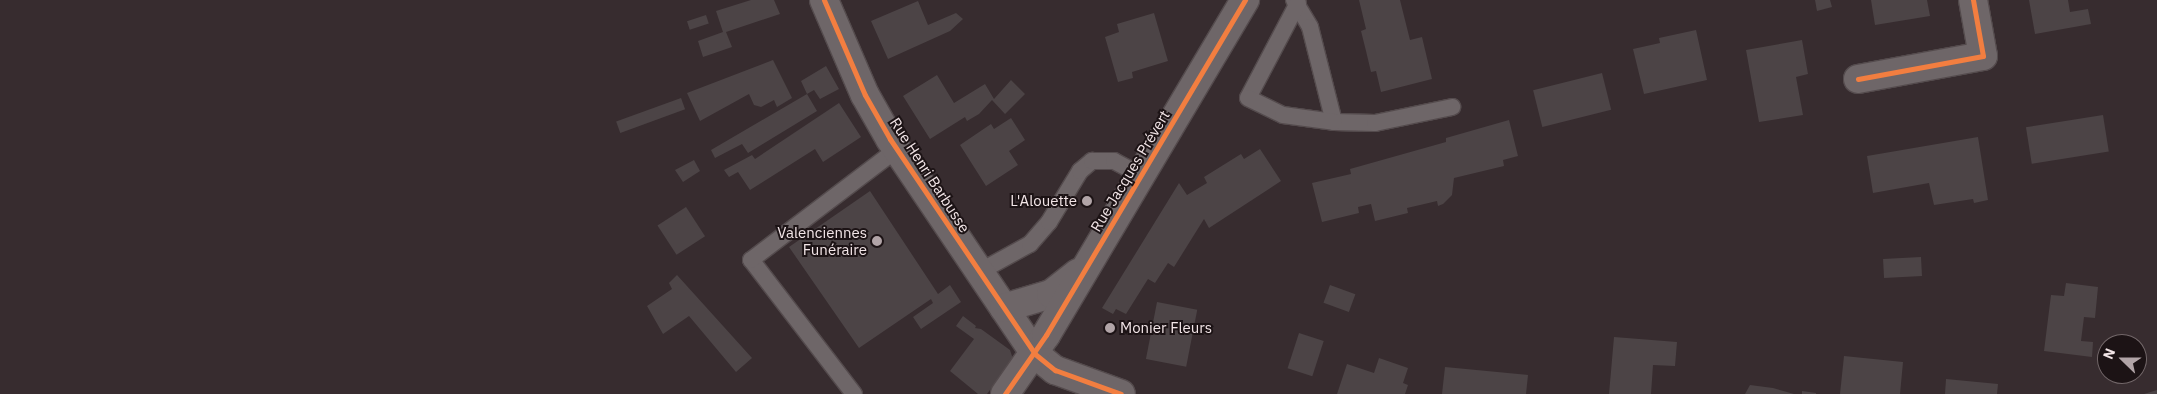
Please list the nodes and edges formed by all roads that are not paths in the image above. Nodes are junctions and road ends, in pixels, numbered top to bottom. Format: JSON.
{"nodes":[{"id":1,"x":824,"y":0,"type":"edge"},
{"id":2,"x":1245,"y":0,"type":"edge"},
{"id":3,"x":1973,"y":0,"type":"edge"},
{"id":4,"x":1296,"y":2,"type":"edge"},
{"id":5,"x":1858,"y":79,"type":"dead end"},
{"id":6,"x":1452,"y":107,"type":"dead end"},
{"id":7,"x":1334,"y":122,"type":"junction"},
{"id":8,"x":897,"y":149,"type":"junction"},
{"id":9,"x":1142,"y":176,"type":"junction"},
{"id":10,"x":1090,"y":262,"type":"junction"},
{"id":11,"x":979,"y":272,"type":"junction"},
{"id":12,"x":1004,"y":308,"type":"junction"},
{"id":13,"x":1035,"y":354,"type":"junction"},
{"id":14,"x":854,"y":394,"type":"edge"},
{"id":15,"x":1005,"y":394,"type":"edge"},
{"id":16,"x":1121,"y":394,"type":"edge"}],
"edges":[{"from":1,"to":8,"type":"street","name":"Rue Henri Barbusse"},
{"from":2,"to":9,"type":"street","name":"Rue Jacques Prévert"},
{"from":3,"to":5,"type":"street"},
{"from":4,"to":7,"type":"lane"},
{"from":4,"to":7,"type":"lane"},
{"from":6,"to":7,"type":"lane"},
{"from":8,"to":11,"type":"street","name":"Rue Henri Barbusse"},
{"from":8,"to":14,"type":"lane"},
{"from":9,"to":10,"type":"street","name":"Rue Jacques Prévert"},
{"from":9,"to":11,"type":"lane"},
{"from":10,"to":12,"type":"street","name":"Rue Jacques Prévert"},
{"from":10,"to":13,"type":"street","name":"Rue Jacques Prévert"},
{"from":11,"to":12,"type":"street","name":"Rue Henri Barbusse"},
{"from":12,"to":13,"type":"street","name":"Rue Henri Barbusse"},
{"from":13,"to":15,"type":"street","name":"Rue Jacques Prévert"},
{"from":13,"to":16,"type":"street","name":"Rue Henri Barbusse"}]}
